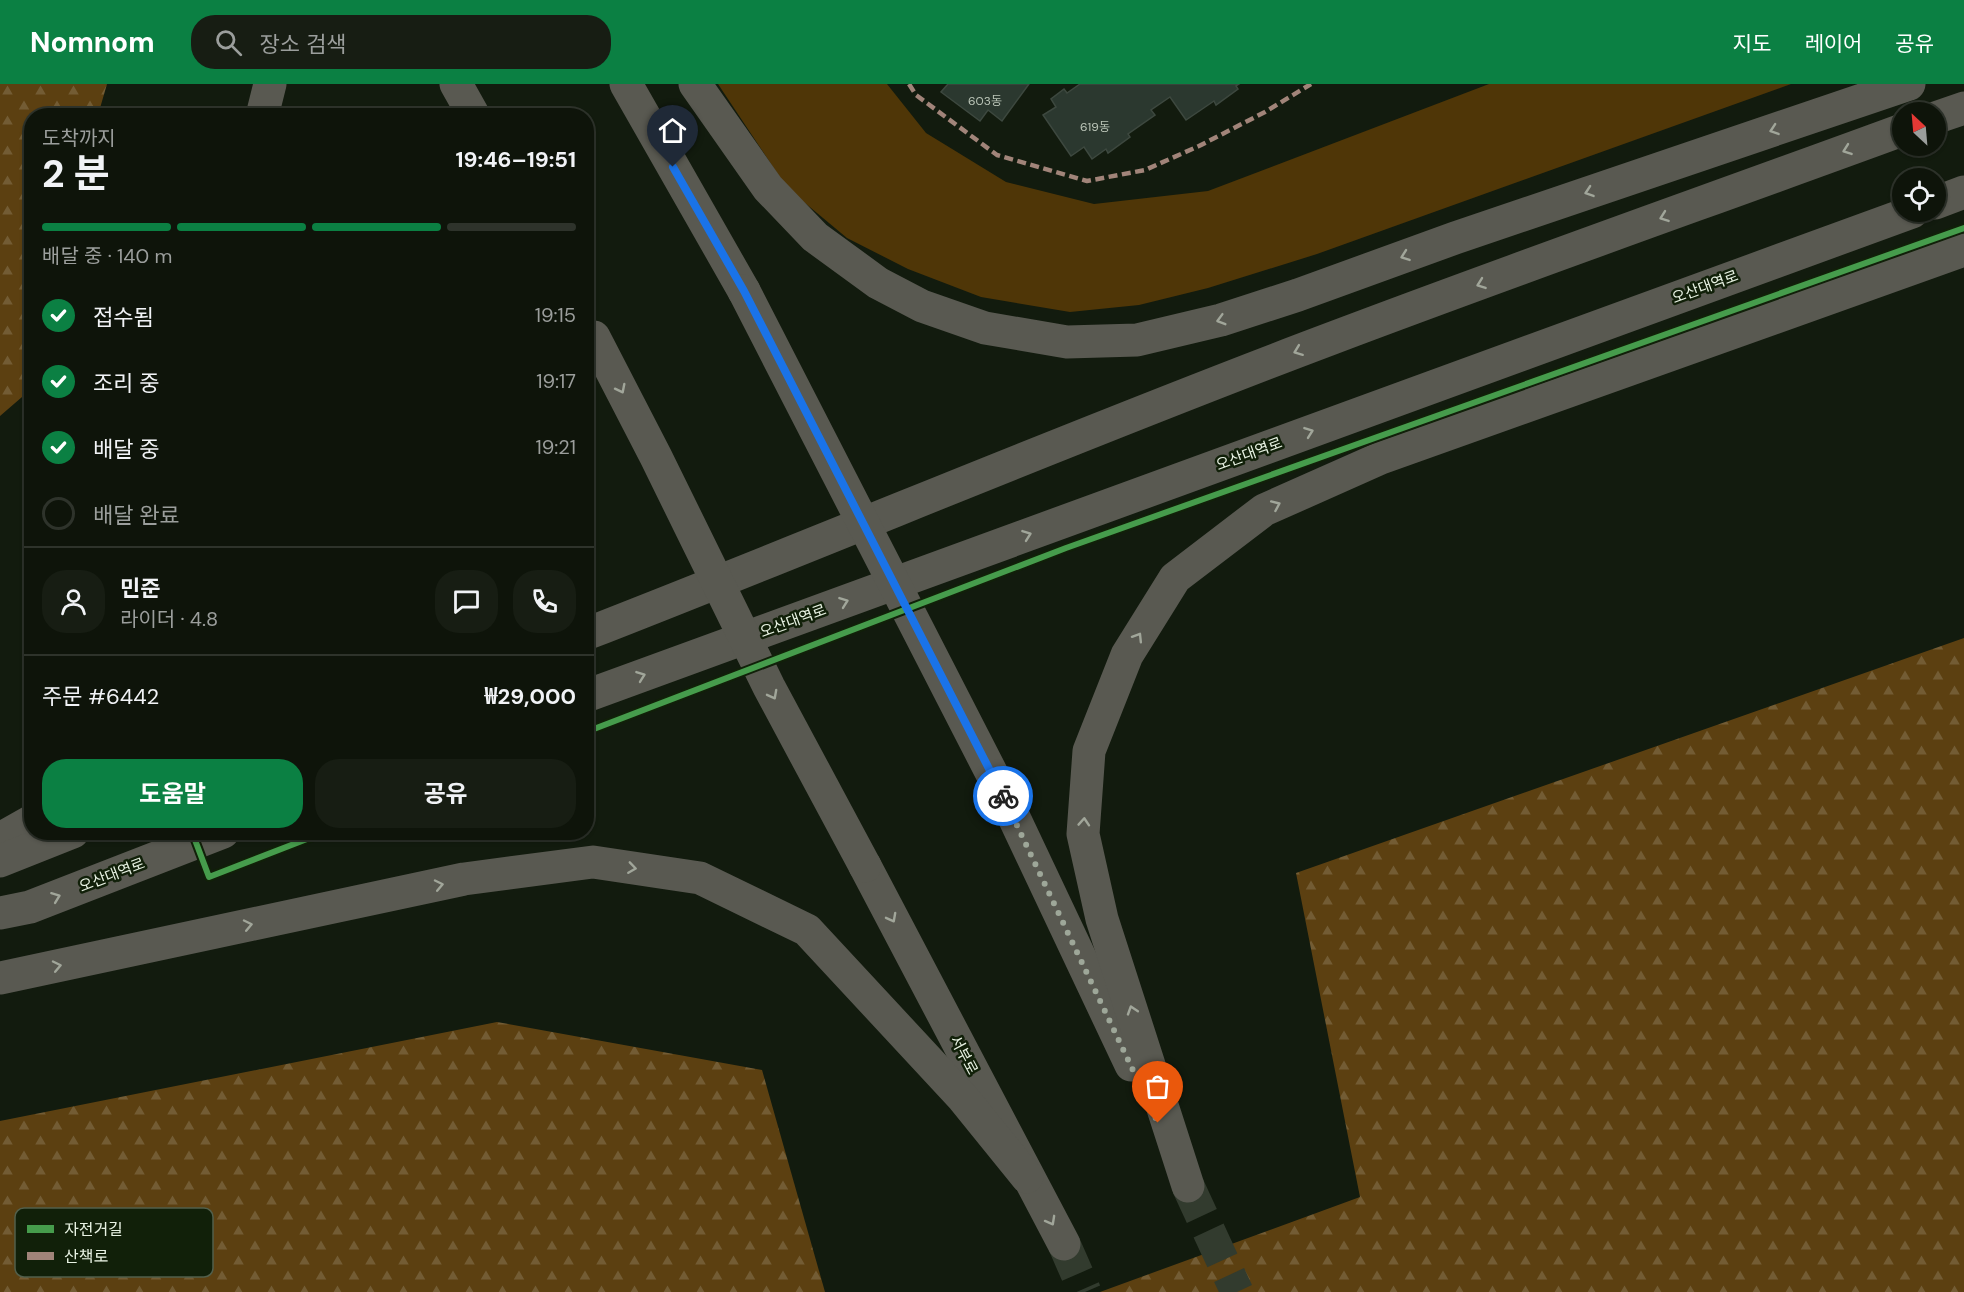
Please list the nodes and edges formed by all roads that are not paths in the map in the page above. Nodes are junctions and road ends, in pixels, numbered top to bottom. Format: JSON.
{"nodes":[{"id":1,"x":270,"y":84,"type":"edge"},
{"id":2,"x":456,"y":84,"type":"edge"},
{"id":3,"x":626,"y":84,"type":"edge"},
{"id":4,"x":695,"y":84,"type":"edge"},
{"id":5,"x":1909,"y":84,"type":"edge"},
{"id":6,"x":264,"y":108,"type":"edge"},
{"id":7,"x":470,"y":108,"type":"edge"},
{"id":8,"x":1964,"y":108,"type":"edge"},
{"id":9,"x":1946,"y":114,"type":"edge"},
{"id":10,"x":1892,"y":134,"type":"edge"},
{"id":11,"x":1964,"y":192,"type":"edge"},
{"id":12,"x":1946,"y":199,"type":"edge"},
{"id":13,"x":1892,"y":219,"type":"edge"},
{"id":14,"x":1964,"y":250,"type":"edge"},
{"id":15,"x":594,"y":338,"type":"edge"},
{"id":16,"x":594,"y":631,"type":"edge"},
{"id":17,"x":594,"y":693,"type":"edge"},
{"id":18,"x":24,"y":826,"type":"edge"},
{"id":19,"x":0,"y":839,"type":"edge"},
{"id":20,"x":54,"y":840,"type":"edge"},
{"id":21,"x":203,"y":840,"type":"edge"},
{"id":22,"x":0,"y":861,"type":"edge"},
{"id":23,"x":0,"y":913,"type":"edge"},
{"id":24,"x":0,"y":978,"type":"edge"},
{"id":25,"x":1027,"y":1177,"type":"junction"},
{"id":26,"x":1064,"y":1244,"type":"tunnel mouth"}],
"edges":[{"from":1,"to":6,"type":"main road"},
{"from":2,"to":7,"type":"main road"},
{"from":3,"to":14,"type":"main road","one_way":true,"bridge":true},
{"from":5,"to":4,"type":"main road","one_way":true},
{"from":8,"to":9,"type":"main road"},
{"from":10,"to":16,"type":"main road","one_way":true},
{"from":11,"to":12,"type":"main road"},
{"from":17,"to":13,"type":"main road","name":"오산대역로","one_way":true},
{"from":15,"to":25,"type":"main road","name":"서부로","one_way":true,"bridge":true},
{"from":18,"to":19,"type":"main road"},
{"from":20,"to":22,"type":"main road"},
{"from":23,"to":21,"type":"main road","name":"오산대역로","one_way":true},
{"from":24,"to":25,"type":"main road","one_way":true},
{"from":25,"to":26,"type":"main road","name":"서부로","one_way":true}]}
